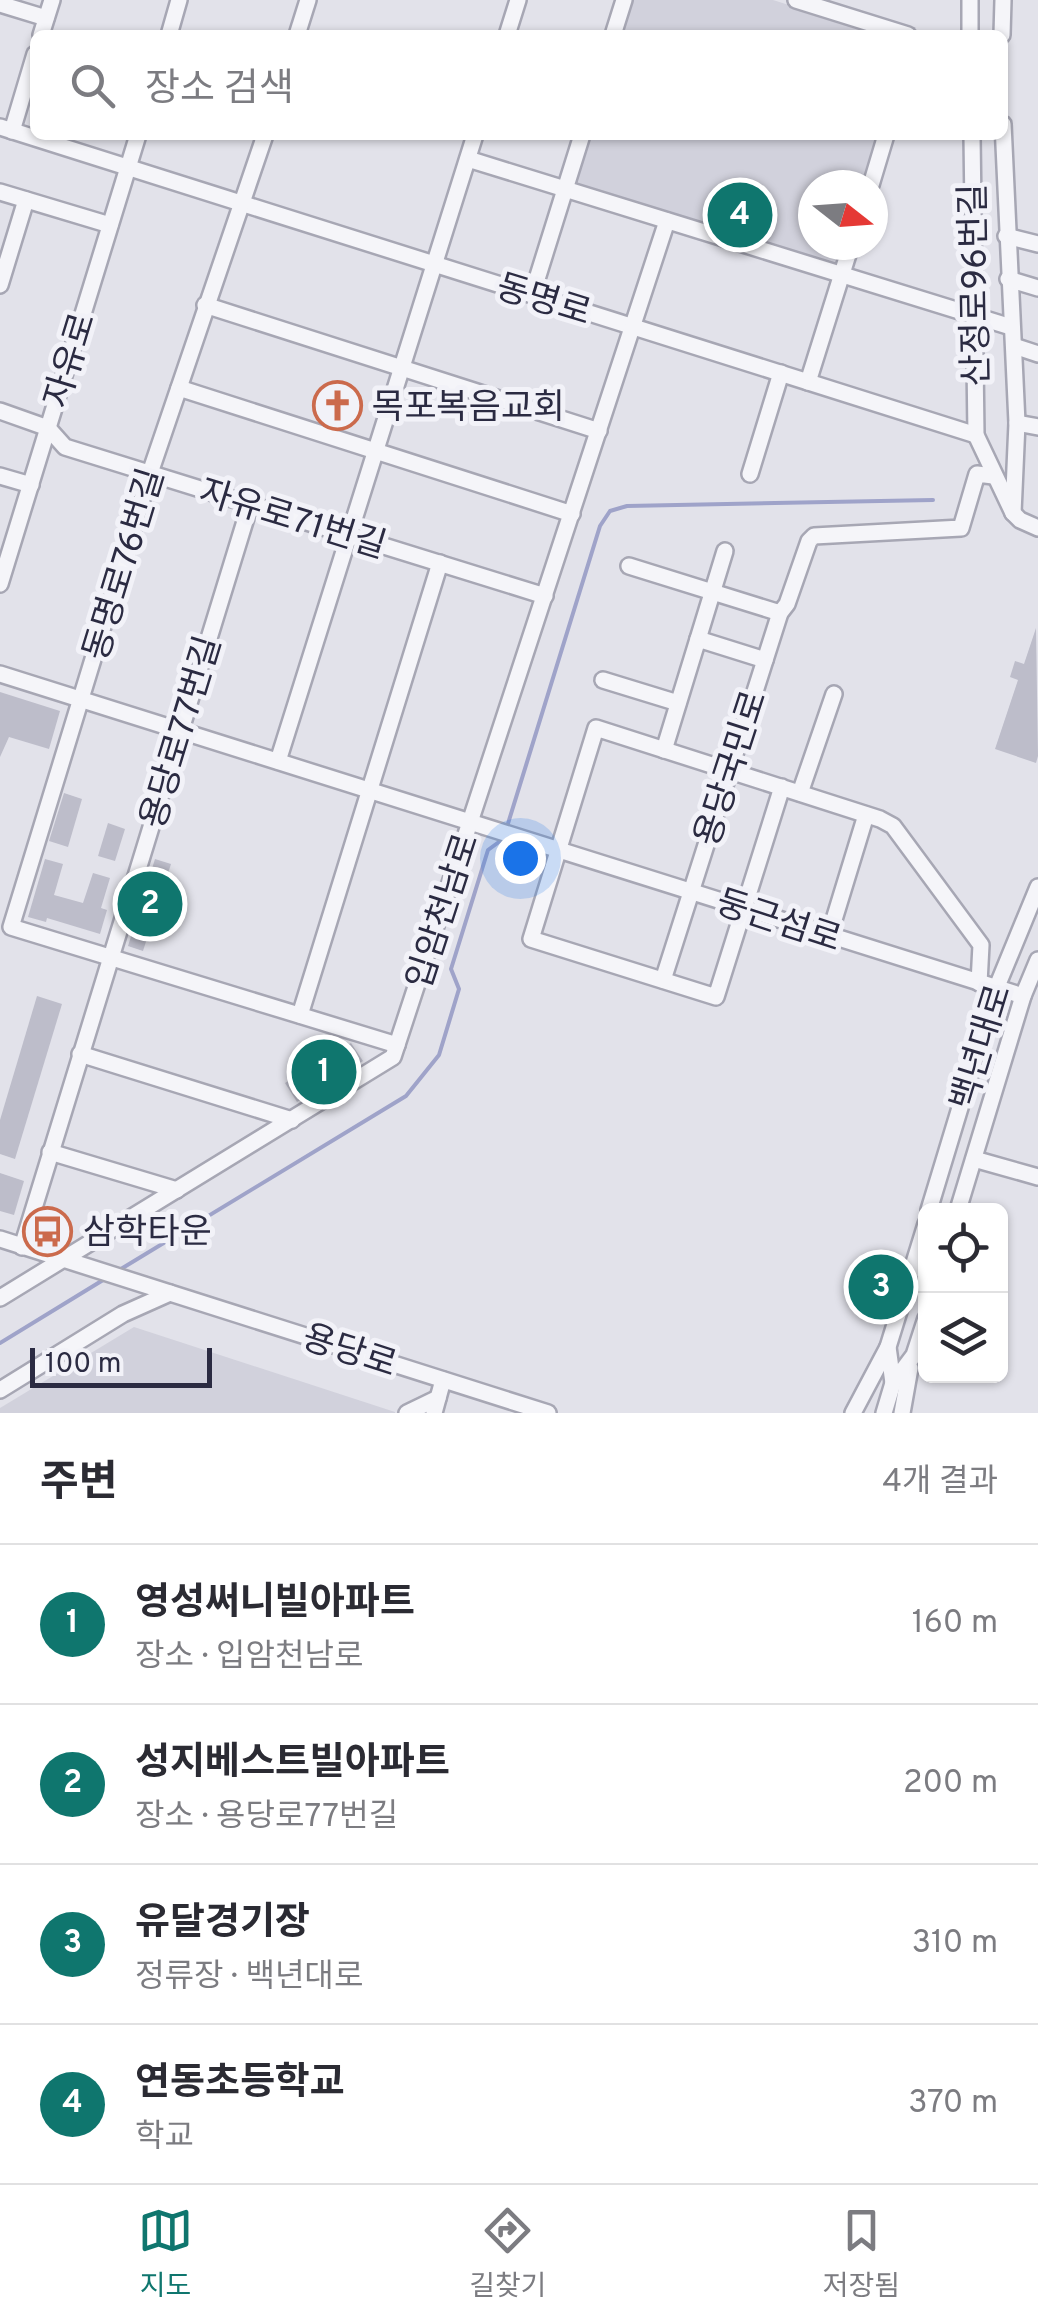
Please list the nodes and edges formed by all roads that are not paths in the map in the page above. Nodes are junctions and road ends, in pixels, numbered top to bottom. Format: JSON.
{"nodes":[{"id":1,"x":52,"y":0,"type":"edge"},
{"id":2,"x":180,"y":0,"type":"edge"},
{"id":3,"x":308,"y":0,"type":"edge"},
{"id":4,"x":518,"y":0,"type":"edge"},
{"id":5,"x":624,"y":0,"type":"edge"},
{"id":6,"x":796,"y":0,"type":"edge"},
{"id":7,"x":970,"y":0,"type":"edge"},
{"id":8,"x":1003,"y":0,"type":"edge"},
{"id":9,"x":0,"y":4,"type":"edge"},
{"id":10,"x":43,"y":27,"type":"edge"},
{"id":11,"x":171,"y":30,"type":"edge"},
{"id":12,"x":299,"y":30,"type":"edge"},
{"id":13,"x":508,"y":30,"type":"edge"},
{"id":14,"x":615,"y":30,"type":"edge"},
{"id":15,"x":892,"y":30,"type":"edge"},
{"id":16,"x":970,"y":30,"type":"edge"},
{"id":17,"x":1002,"y":30,"type":"edge"},
{"id":18,"x":30,"y":67,"type":"edge"},
{"id":19,"x":6,"y":129,"type":"edge"},
{"id":20,"x":30,"y":137,"type":"edge"},
{"id":21,"x":40,"y":140,"type":"edge"},
{"id":22,"x":136,"y":140,"type":"edge"},
{"id":23,"x":263,"y":140,"type":"edge"},
{"id":24,"x":474,"y":140,"type":"edge"},
{"id":25,"x":580,"y":140,"type":"edge"},
{"id":26,"x":884,"y":140,"type":"edge"},
{"id":27,"x":972,"y":140,"type":"edge"},
{"id":28,"x":1003,"y":140,"type":"edge"},
{"id":29,"x":468,"y":160,"type":"junction"},
{"id":30,"x":128,"y":168,"type":"junction"},
{"id":31,"x":875,"y":170,"type":"edge"},
{"id":32,"x":565,"y":189,"type":"junction"},
{"id":33,"x":0,"y":192,"type":"edge"},
{"id":34,"x":26,"y":200,"type":"junction"},
{"id":35,"x":243,"y":204,"type":"junction"},
{"id":36,"x":667,"y":221,"type":"junction"},
{"id":37,"x":110,"y":226,"type":"junction"},
{"id":38,"x":1006,"y":236,"type":"junction"},
{"id":39,"x":1038,"y":244,"type":"edge"},
{"id":40,"x":4,"y":255,"type":"edge"},
{"id":41,"x":847,"y":260,"type":"edge"},
{"id":42,"x":435,"y":264,"type":"junction"},
{"id":43,"x":842,"y":274,"type":"junction"},
{"id":44,"x":1008,"y":279,"type":"junction"},
{"id":45,"x":0,"y":285,"type":"edge"},
{"id":46,"x":1038,"y":288,"type":"edge"},
{"id":47,"x":532,"y":295,"type":"junction"},
{"id":48,"x":206,"y":305,"type":"junction"},
{"id":49,"x":975,"y":316,"type":"junction"},
{"id":50,"x":634,"y":327,"type":"junction"},
{"id":51,"x":1011,"y":327,"type":"junction"},
{"id":52,"x":1014,"y":346,"type":"junction"},
{"id":53,"x":1038,"y":354,"type":"edge"},
{"id":54,"x":402,"y":368,"type":"junction"},
{"id":55,"x":781,"y":373,"type":"junction"},
{"id":56,"x":808,"y":382,"type":"junction"},
{"id":57,"x":179,"y":388,"type":"junction"},
{"id":58,"x":0,"y":411,"type":"edge"},
{"id":59,"x":1017,"y":423,"type":"junction"},
{"id":60,"x":1038,"y":427,"type":"edge"},
{"id":61,"x":48,"y":428,"type":"junction"},
{"id":62,"x":599,"y":431,"type":"junction"},
{"id":63,"x":976,"y":434,"type":"junction"},
{"id":64,"x":376,"y":451,"type":"junction"},
{"id":65,"x":150,"y":473,"type":"junction"},
{"id":66,"x":750,"y":474,"type":"dead end"},
{"id":67,"x":0,"y":476,"type":"edge"},
{"id":68,"x":993,"y":476,"type":"junction"},
{"id":69,"x":30,"y":485,"type":"junction"},
{"id":70,"x":250,"y":505,"type":"junction"},
{"id":71,"x":1013,"y":513,"type":"junction"},
{"id":72,"x":572,"y":514,"type":"junction"},
{"id":73,"x":1038,"y":528,"type":"edge"},
{"id":74,"x":349,"y":536,"type":"junction"},
{"id":75,"x":725,"y":551,"type":"dead end"},
{"id":76,"x":440,"y":564,"type":"junction"},
{"id":77,"x":629,"y":566,"type":"dead end"},
{"id":78,"x":0,"y":584,"type":"edge"},
{"id":79,"x":712,"y":592,"type":"junction"},
{"id":80,"x":545,"y":596,"type":"junction"},
{"id":81,"x":780,"y":613,"type":"junction"},
{"id":82,"x":698,"y":639,"type":"junction"},
{"id":83,"x":765,"y":660,"type":"junction"},
{"id":84,"x":0,"y":674,"type":"edge"},
{"id":85,"x":604,"y":680,"type":"dead end"},
{"id":86,"x":834,"y":694,"type":"dead end"},
{"id":87,"x":82,"y":700,"type":"junction"},
{"id":88,"x":678,"y":703,"type":"junction"},
{"id":89,"x":180,"y":731,"type":"junction"},
{"id":90,"x":664,"y":750,"type":"junction"},
{"id":91,"x":278,"y":761,"type":"junction"},
{"id":92,"x":729,"y":771,"type":"junction"},
{"id":93,"x":782,"y":788,"type":"junction"},
{"id":94,"x":370,"y":790,"type":"junction"},
{"id":95,"x":800,"y":794,"type":"junction"},
{"id":96,"x":866,"y":815,"type":"junction"},
{"id":97,"x":474,"y":823,"type":"junction"},
{"id":98,"x":559,"y":850,"type":"junction"},
{"id":99,"x":1038,"y":887,"type":"edge"},
{"id":100,"x":690,"y":892,"type":"junction"},
{"id":101,"x":744,"y":908,"type":"junction"},
{"id":102,"x":829,"y":936,"type":"junction"},
{"id":103,"x":110,"y":958,"type":"junction"},
{"id":104,"x":1038,"y":960,"type":"edge"},
{"id":105,"x":662,"y":980,"type":"junction"},
{"id":106,"x":979,"y":983,"type":"junction"},
{"id":107,"x":996,"y":989,"type":"junction"},
{"id":108,"x":1023,"y":996,"type":"junction"},
{"id":109,"x":300,"y":1015,"type":"junction"},
{"id":110,"x":397,"y":1045,"type":"junction"},
{"id":111,"x":80,"y":1054,"type":"junction"},
{"id":112,"x":292,"y":1120,"type":"junction"},
{"id":113,"x":50,"y":1152,"type":"junction"},
{"id":114,"x":974,"y":1158,"type":"junction"},
{"id":115,"x":1038,"y":1177,"type":"edge"},
{"id":116,"x":178,"y":1190,"type":"junction"},
{"id":117,"x":932,"y":1203,"type":"edge"},
{"id":118,"x":960,"y":1203,"type":"edge"},
{"id":119,"x":0,"y":1240,"type":"edge"},
{"id":120,"x":22,"y":1246,"type":"junction"},
{"id":121,"x":918,"y":1250,"type":"edge"},
{"id":122,"x":62,"y":1259,"type":"junction"},
{"id":123,"x":170,"y":1293,"type":"junction"},
{"id":124,"x":0,"y":1298,"type":"edge"},
{"id":125,"x":918,"y":1343,"type":"edge"},
{"id":126,"x":888,"y":1348,"type":"junction"},
{"id":127,"x":914,"y":1355,"type":"junction"},
{"id":128,"x":443,"y":1380,"type":"junction"},
{"id":129,"x":893,"y":1383,"type":"junction"},
{"id":130,"x":0,"y":1390,"type":"edge"},
{"id":131,"x":436,"y":1406,"type":"edge"},
{"id":132,"x":407,"y":1413,"type":"edge"},
{"id":133,"x":548,"y":1413,"type":"edge"},
{"id":134,"x":853,"y":1413,"type":"edge"},
{"id":135,"x":884,"y":1413,"type":"edge"},
{"id":136,"x":902,"y":1413,"type":"edge"}],
"edges":[{"from":1,"to":10,"type":"street"},
{"from":2,"to":11,"type":"street"},
{"from":3,"to":12,"type":"street"},
{"from":4,"to":13,"type":"street"},
{"from":5,"to":14,"type":"street"},
{"from":6,"to":15,"type":"street"},
{"from":7,"to":16,"type":"street"},
{"from":8,"to":17,"type":"street"},
{"from":9,"to":10,"type":"street"},
{"from":18,"to":19,"type":"street"},
{"from":19,"to":20,"type":"street","name":"동명로"},
{"from":21,"to":30,"type":"street","name":"동명로"},
{"from":22,"to":30,"type":"street","name":"자유로"},
{"from":23,"to":35,"type":"street","name":"동명로76번길"},
{"from":24,"to":29,"type":"street"},
{"from":25,"to":32,"type":"street"},
{"from":26,"to":31,"type":"street"},
{"from":27,"to":49,"type":"street","name":"산정로96번길"},
{"from":28,"to":38,"type":"street"},
{"from":29,"to":32,"type":"street"},
{"from":29,"to":42,"type":"street"},
{"from":30,"to":35,"type":"street","name":"동명로"},
{"from":30,"to":37,"type":"street","name":"자유로"},
{"from":32,"to":36,"type":"street"},
{"from":32,"to":47,"type":"street"},
{"from":33,"to":34,"type":"street"},
{"from":34,"to":37,"type":"street"},
{"from":34,"to":40,"type":"street"},
{"from":35,"to":42,"type":"street","name":"동명로"},
{"from":35,"to":48,"type":"street","name":"동명로76번길"},
{"from":36,"to":43,"type":"street"},
{"from":36,"to":50,"type":"street","name":"입암천남로"},
{"from":37,"to":61,"type":"street","name":"자유로"},
{"from":38,"to":39,"type":"street"},
{"from":38,"to":44,"type":"street"},
{"from":40,"to":45,"type":"street"},
{"from":41,"to":43,"type":"street"},
{"from":42,"to":47,"type":"street","name":"동명로"},
{"from":42,"to":54,"type":"street"},
{"from":43,"to":49,"type":"street"},
{"from":43,"to":56,"type":"street"},
{"from":44,"to":46,"type":"street"},
{"from":44,"to":51,"type":"street"},
{"from":47,"to":50,"type":"street","name":"동명로"},
{"from":48,"to":54,"type":"street"},
{"from":48,"to":57,"type":"street","name":"동명로76번길"},
{"from":49,"to":51,"type":"street"},
{"from":49,"to":63,"type":"street","name":"산정로96번길"},
{"from":50,"to":55,"type":"street","name":"동명로"},
{"from":50,"to":62,"type":"street","name":"입암천남로"},
{"from":51,"to":52,"type":"street"},
{"from":52,"to":53,"type":"street"},
{"from":52,"to":59,"type":"street"},
{"from":54,"to":62,"type":"street"},
{"from":54,"to":64,"type":"street"},
{"from":55,"to":56,"type":"street","name":"동명로"},
{"from":55,"to":66,"type":"street"},
{"from":56,"to":63,"type":"street","name":"동명로"},
{"from":57,"to":64,"type":"street"},
{"from":57,"to":65,"type":"street","name":"동명로76번길"},
{"from":58,"to":61,"type":"street","name":"자유로71번길"},
{"from":59,"to":60,"type":"street"},
{"from":59,"to":71,"type":"street"},
{"from":61,"to":65,"type":"street","name":"자유로71번길"},
{"from":61,"to":69,"type":"street","name":"자유로"},
{"from":62,"to":72,"type":"street","name":"입암천남로"},
{"from":63,"to":68,"type":"street"},
{"from":64,"to":72,"type":"street"},
{"from":64,"to":74,"type":"street"},
{"from":65,"to":70,"type":"street","name":"자유로71번길"},
{"from":65,"to":87,"type":"street","name":"동명로76번길"},
{"from":67,"to":69,"type":"street"},
{"from":68,"to":71,"type":"street"},
{"from":68,"to":81,"type":"street","name":"용당국민로"},
{"from":69,"to":78,"type":"street","name":"자유로"},
{"from":70,"to":74,"type":"street","name":"자유로71번길"},
{"from":70,"to":89,"type":"street","name":"용당로77번길"},
{"from":71,"to":73,"type":"street"},
{"from":72,"to":80,"type":"street","name":"입암천남로"},
{"from":74,"to":76,"type":"street","name":"자유로71번길"},
{"from":74,"to":91,"type":"street"},
{"from":75,"to":79,"type":"street"},
{"from":76,"to":80,"type":"street","name":"자유로71번길"},
{"from":76,"to":94,"type":"street"},
{"from":77,"to":79,"type":"street"},
{"from":79,"to":81,"type":"street"},
{"from":79,"to":82,"type":"street"},
{"from":80,"to":97,"type":"street","name":"입암천남로"},
{"from":81,"to":83,"type":"street","name":"용당국민로"},
{"from":82,"to":83,"type":"street"},
{"from":82,"to":88,"type":"street"},
{"from":83,"to":92,"type":"street","name":"용당국민로"},
{"from":84,"to":87,"type":"street"},
{"from":85,"to":88,"type":"street"},
{"from":86,"to":95,"type":"street"},
{"from":87,"to":89,"type":"street"},
{"from":87,"to":103,"type":"street","name":"동명로76번길"},
{"from":88,"to":90,"type":"street"},
{"from":89,"to":91,"type":"street"},
{"from":89,"to":103,"type":"street","name":"용당로77번길"},
{"from":90,"to":92,"type":"street"},
{"from":90,"to":98,"type":"street"},
{"from":91,"to":94,"type":"street"},
{"from":92,"to":93,"type":"street"},
{"from":92,"to":100,"type":"street","name":"용당국민로"},
{"from":93,"to":95,"type":"street"},
{"from":93,"to":101,"type":"street"},
{"from":94,"to":97,"type":"street"},
{"from":94,"to":109,"type":"street"},
{"from":95,"to":96,"type":"street"},
{"from":96,"to":102,"type":"street"},
{"from":96,"to":106,"type":"street"},
{"from":97,"to":98,"type":"street","name":"둥근섬로"},
{"from":97,"to":110,"type":"street","name":"입암천남로"},
{"from":98,"to":100,"type":"street","name":"둥근섬로"},
{"from":98,"to":105,"type":"street"},
{"from":99,"to":107,"type":"street","name":"백년대로"},
{"from":100,"to":101,"type":"street","name":"둥근섬로"},
{"from":100,"to":105,"type":"street","name":"용당국민로"},
{"from":101,"to":102,"type":"street","name":"둥근섬로"},
{"from":101,"to":105,"type":"street"},
{"from":102,"to":106,"type":"street","name":"둥근섬로"},
{"from":103,"to":109,"type":"street"},
{"from":103,"to":111,"type":"street","name":"용당로77번길"},
{"from":104,"to":108,"type":"street","name":"백년대로"},
{"from":106,"to":107,"type":"street","name":"둥근섬로"},
{"from":107,"to":108,"type":"street","name":"둥근섬로"},
{"from":107,"to":117,"type":"street","name":"백년대로"},
{"from":108,"to":114,"type":"street","name":"백년대로"},
{"from":109,"to":110,"type":"street"},
{"from":110,"to":112,"type":"street","name":"입암천남로"},
{"from":111,"to":112,"type":"street"},
{"from":111,"to":113,"type":"street","name":"용당로77번길"},
{"from":112,"to":116,"type":"street","name":"입암천남로"},
{"from":113,"to":116,"type":"street"},
{"from":113,"to":120,"type":"street","name":"용당로77번길"},
{"from":114,"to":115,"type":"street"},
{"from":114,"to":118,"type":"street","name":"백년대로"},
{"from":116,"to":122,"type":"street","name":"입암천남로"},
{"from":119,"to":120,"type":"street"},
{"from":120,"to":122,"type":"street"},
{"from":121,"to":126,"type":"street"},
{"from":122,"to":123,"type":"street","name":"용당로"},
{"from":122,"to":124,"type":"street","name":"입암천남로"},
{"from":123,"to":128,"type":"street","name":"용당로"},
{"from":123,"to":130,"type":"street"},
{"from":125,"to":127,"type":"street"},
{"from":126,"to":129,"type":"street"},
{"from":126,"to":134,"type":"street"},
{"from":127,"to":129,"type":"street"},
{"from":127,"to":136,"type":"street"},
{"from":128,"to":131,"type":"street"},
{"from":128,"to":133,"type":"street","name":"용당로"},
{"from":129,"to":135,"type":"street"},
{"from":131,"to":132,"type":"street"}]}
